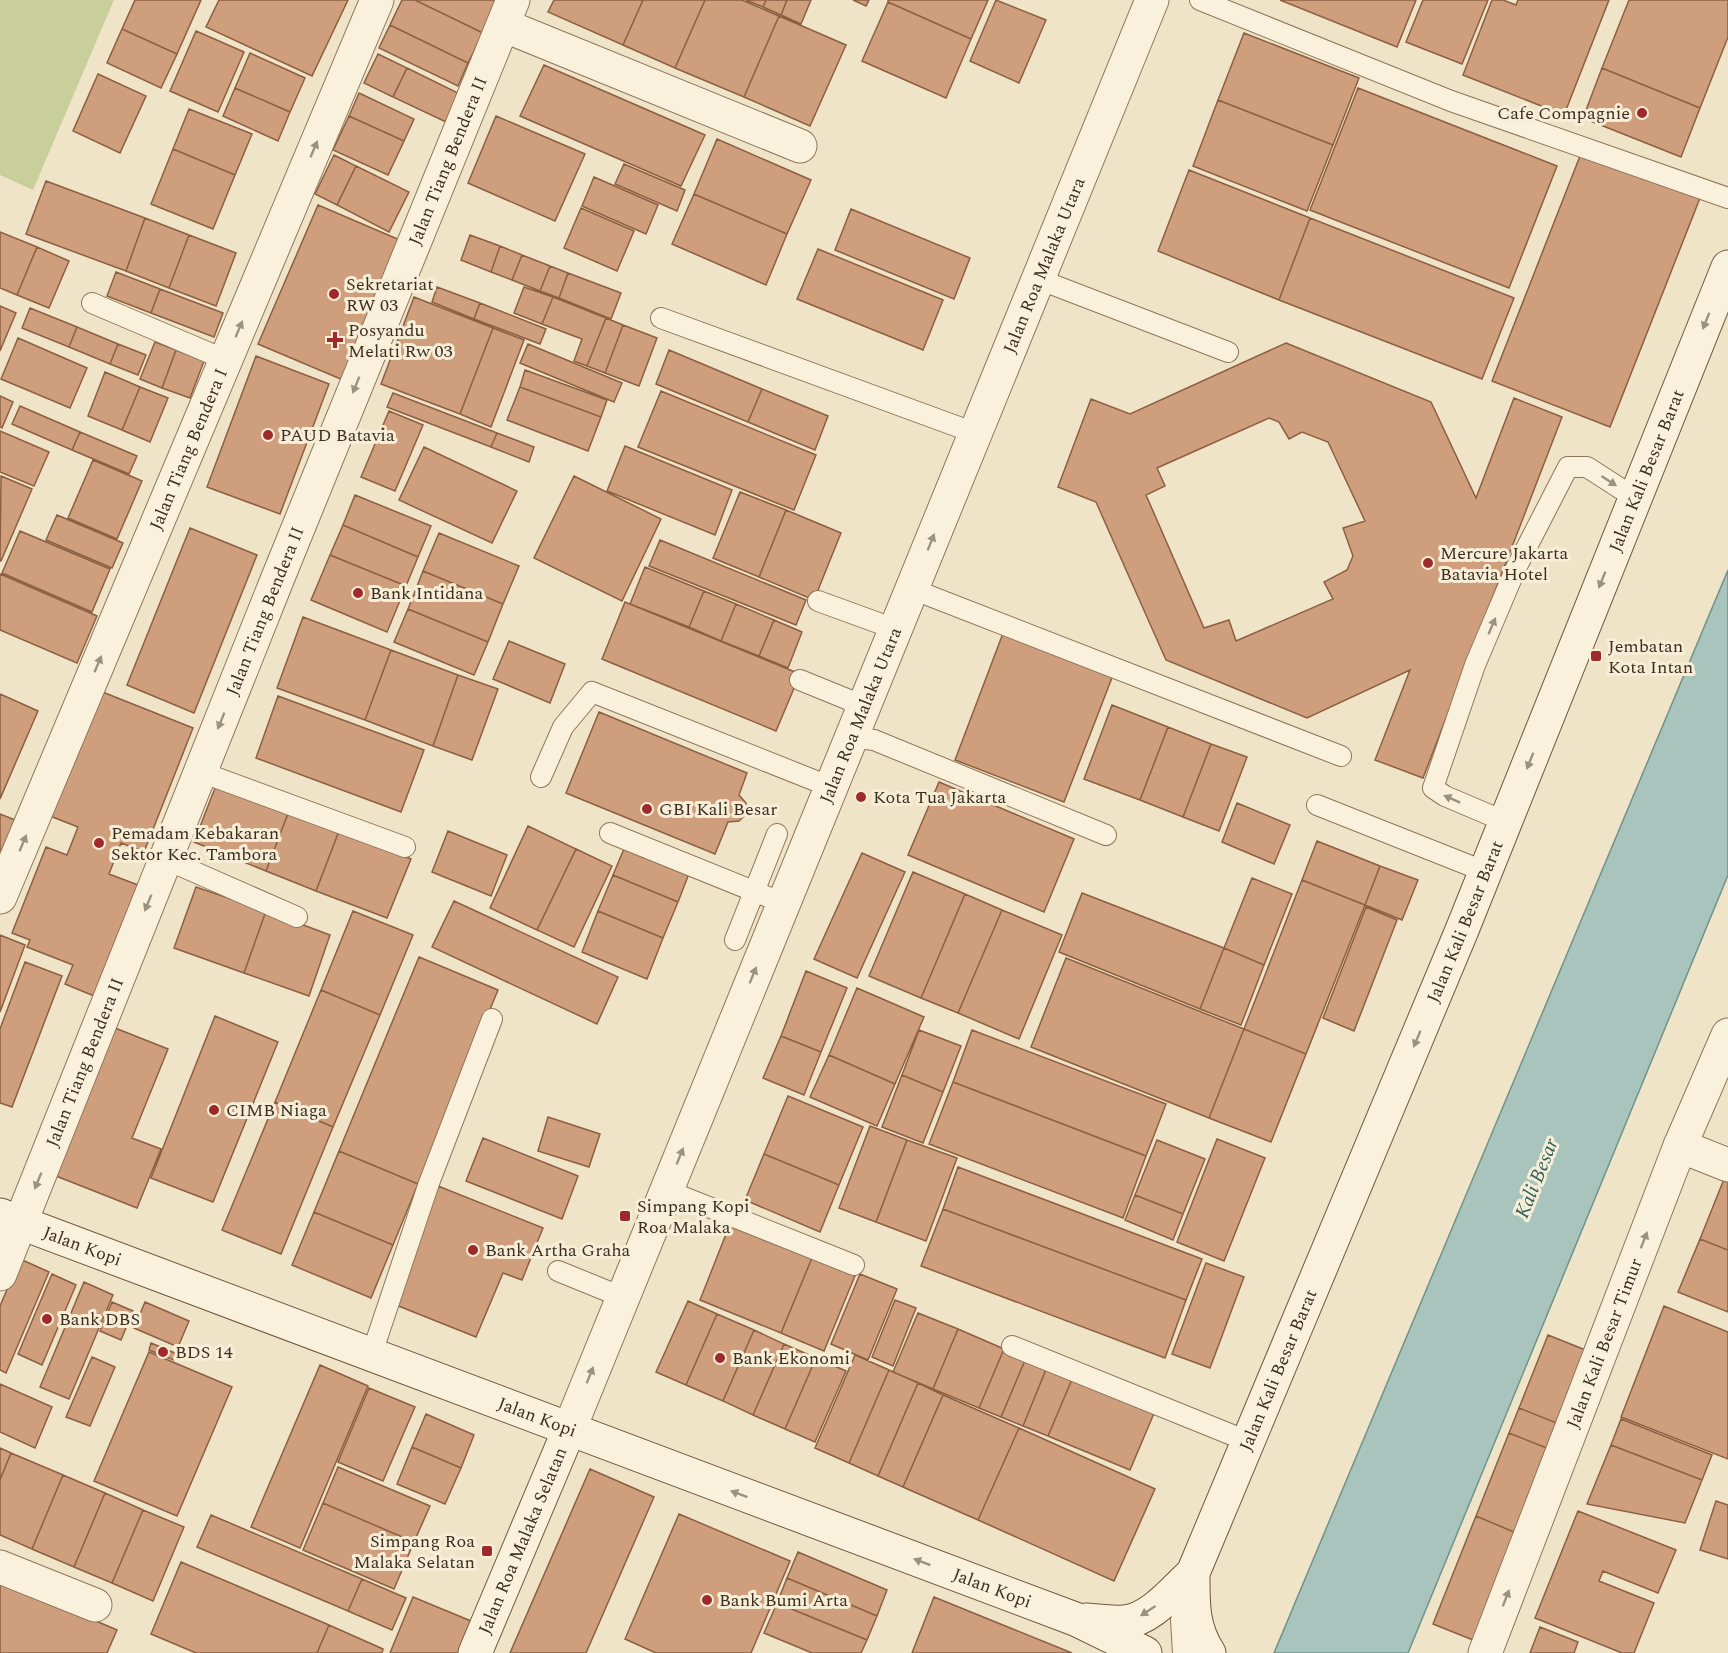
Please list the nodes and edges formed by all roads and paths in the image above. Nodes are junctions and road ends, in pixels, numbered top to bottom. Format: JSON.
{"nodes":[{"id":1,"x":376,"y":0,"type":"edge"},
{"id":2,"x":1152,"y":0,"type":"edge"},
{"id":3,"x":1200,"y":0,"type":"edge"},
{"id":4,"x":508,"y":13,"type":"edge"},
{"id":5,"x":800,"y":146,"type":"dead end"},
{"id":6,"x":1728,"y":198,"type":"edge"},
{"id":7,"x":1728,"y":267,"type":"edge"},
{"id":8,"x":1038,"y":279,"type":"junction"},
{"id":9,"x":92,"y":303,"type":"dead end"},
{"id":10,"x":661,"y":318,"type":"dead end"},
{"id":11,"x":1228,"y":352,"type":"dead end"},
{"id":12,"x":226,"y":360,"type":"junction"},
{"id":13,"x":975,"y":433,"type":"junction"},
{"id":14,"x":1635,"y":498,"type":"junction"},
{"id":15,"x":912,"y":589,"type":"junction"},
{"id":16,"x":818,"y":600,"type":"dead end"},
{"id":17,"x":895,"y":629,"type":"junction"},
{"id":18,"x":800,"y":680,"type":"dead end"},
{"id":19,"x":864,"y":705,"type":"junction"},
{"id":20,"x":851,"y":737,"type":"junction"},
{"id":21,"x":1341,"y":756,"type":"dead end"},
{"id":22,"x":201,"y":772,"type":"junction"},
{"id":23,"x":541,"y":777,"type":"dead end"},
{"id":24,"x":831,"y":787,"type":"junction"},
{"id":25,"x":1317,"y":805,"type":"dead end"},
{"id":26,"x":1506,"y":822,"type":"junction"},
{"id":27,"x":610,"y":833,"type":"dead end"},
{"id":28,"x":777,"y":834,"type":"dead end"},
{"id":29,"x":1106,"y":835,"type":"dead end"},
{"id":30,"x":405,"y":847,"type":"dead end"},
{"id":31,"x":165,"y":860,"type":"junction"},
{"id":32,"x":1486,"y":872,"type":"junction"},
{"id":33,"x":0,"y":897,"type":"edge"},
{"id":34,"x":768,"y":897,"type":"junction"},
{"id":35,"x":297,"y":917,"type":"dead end"},
{"id":36,"x":735,"y":940,"type":"dead end"},
{"id":37,"x":492,"y":1019,"type":"dead end"},
{"id":38,"x":1728,"y":1035,"type":"edge"},
{"id":39,"x":1680,"y":1146,"type":"junction"},
{"id":40,"x":1728,"y":1165,"type":"edge"},
{"id":41,"x":666,"y":1190,"type":"junction"},
{"id":42,"x":11,"y":1219,"type":"edge"},
{"id":43,"x":854,"y":1265,"type":"dead end"},
{"id":44,"x":558,"y":1271,"type":"dead end"},
{"id":45,"x":0,"y":1274,"type":"edge"},
{"id":46,"x":622,"y":1297,"type":"junction"},
{"id":47,"x":1012,"y":1346,"type":"dead end"},
{"id":48,"x":371,"y":1356,"type":"junction"},
{"id":49,"x":569,"y":1430,"type":"junction"},
{"id":50,"x":1247,"y":1441,"type":"junction"},
{"id":51,"x":0,"y":1567,"type":"edge"},
{"id":52,"x":1193,"y":1574,"type":"junction"},
{"id":53,"x":95,"y":1605,"type":"dead end"},
{"id":54,"x":1075,"y":1619,"type":"junction"},
{"id":55,"x":475,"y":1653,"type":"edge"},
{"id":56,"x":1103,"y":1653,"type":"edge"},
{"id":57,"x":1145,"y":1653,"type":"edge"},
{"id":58,"x":1183,"y":1653,"type":"edge"},
{"id":59,"x":1209,"y":1653,"type":"edge"},
{"id":60,"x":1485,"y":1653,"type":"edge"}],
"edges":[{"from":12,"to":1,"type":"street","name":"Jalan Tiang Bendera I","one_way":true},
{"from":2,"to":8,"type":"street","name":"Jalan Roa Malaka Utara"},
{"from":3,"to":6,"type":"lane"},
{"from":4,"to":5,"type":"street"},
{"from":4,"to":22,"type":"street","name":"Jalan Tiang Bendera II","one_way":true},
{"from":7,"to":14,"type":"street","name":"Jalan Kali Besar Barat","one_way":true},
{"from":8,"to":11,"type":"lane"},
{"from":8,"to":13,"type":"street","name":"Jalan Roa Malaka Utara"},
{"from":9,"to":12,"type":"lane"},
{"from":10,"to":13,"type":"lane"},
{"from":33,"to":12,"type":"street","name":"Jalan Tiang Bendera I","one_way":true},
{"from":15,"to":13,"type":"street","name":"Jalan Roa Malaka Utara","one_way":true},
{"from":14,"to":26,"type":"street","name":"Jalan Kali Besar Barat","one_way":true},
{"from":26,"to":14,"type":"lane","one_way":true},
{"from":15,"to":17,"type":"street","name":"Jalan Roa Malaka Utara"},
{"from":15,"to":21,"type":"lane"},
{"from":16,"to":17,"type":"lane"},
{"from":17,"to":19,"type":"street","name":"Jalan Roa Malaka Utara"},
{"from":18,"to":19,"type":"lane"},
{"from":19,"to":20,"type":"street","name":"Jalan Roa Malaka Utara"},
{"from":20,"to":24,"type":"street","name":"Jalan Roa Malaka Utara"},
{"from":20,"to":29,"type":"lane"},
{"from":22,"to":30,"type":"lane"},
{"from":22,"to":31,"type":"street","name":"Jalan Tiang Bendera II"},
{"from":23,"to":24,"type":"lane"},
{"from":24,"to":34,"type":"street","name":"Jalan Roa Malaka Utara"},
{"from":25,"to":32,"type":"lane"},
{"from":26,"to":32,"type":"street","name":"Jalan Kali Besar Barat"},
{"from":27,"to":34,"type":"lane"},
{"from":28,"to":34,"type":"lane"},
{"from":31,"to":35,"type":"lane"},
{"from":31,"to":42,"type":"street","name":"Jalan Tiang Bendera II","one_way":true},
{"from":32,"to":50,"type":"street","name":"Jalan Kali Besar Barat","one_way":true},
{"from":34,"to":36,"type":"lane"},
{"from":41,"to":34,"type":"street","name":"Jalan Roa Malaka Utara","one_way":true},
{"from":37,"to":48,"type":"lane"},
{"from":38,"to":39,"type":"street","name":"Jalan Kali Besar Timur"},
{"from":39,"to":40,"type":"street"},
{"from":60,"to":39,"type":"street","name":"Jalan Kali Besar Timur","one_way":true},
{"from":41,"to":43,"type":"lane"},
{"from":41,"to":46,"type":"street","name":"Jalan Roa Malaka Utara"},
{"from":42,"to":45,"type":"street","name":"Jalan Tiang Bendera II"},
{"from":42,"to":48,"type":"street","name":"Jalan Kopi"},
{"from":44,"to":46,"type":"lane"},
{"from":49,"to":46,"type":"street","name":"Jalan Roa Malaka Utara","one_way":true},
{"from":47,"to":50,"type":"lane"},
{"from":48,"to":49,"type":"street","name":"Jalan Kopi"},
{"from":54,"to":49,"type":"street","name":"Jalan Kopi","one_way":true},
{"from":49,"to":55,"type":"street","name":"Jalan Roa Malaka Selatan"},
{"from":50,"to":52,"type":"street","name":"Jalan Kali Besar Barat"},
{"from":51,"to":53,"type":"street"},
{"from":52,"to":54,"type":"street","name":"Jalan Kali Besar Barat","one_way":true},
{"from":52,"to":58,"type":"lane"},
{"from":52,"to":59,"type":"street","name":"Jalan Kali Besar Barat"},
{"from":54,"to":56,"type":"street"},
{"from":54,"to":57,"type":"street"}]}
